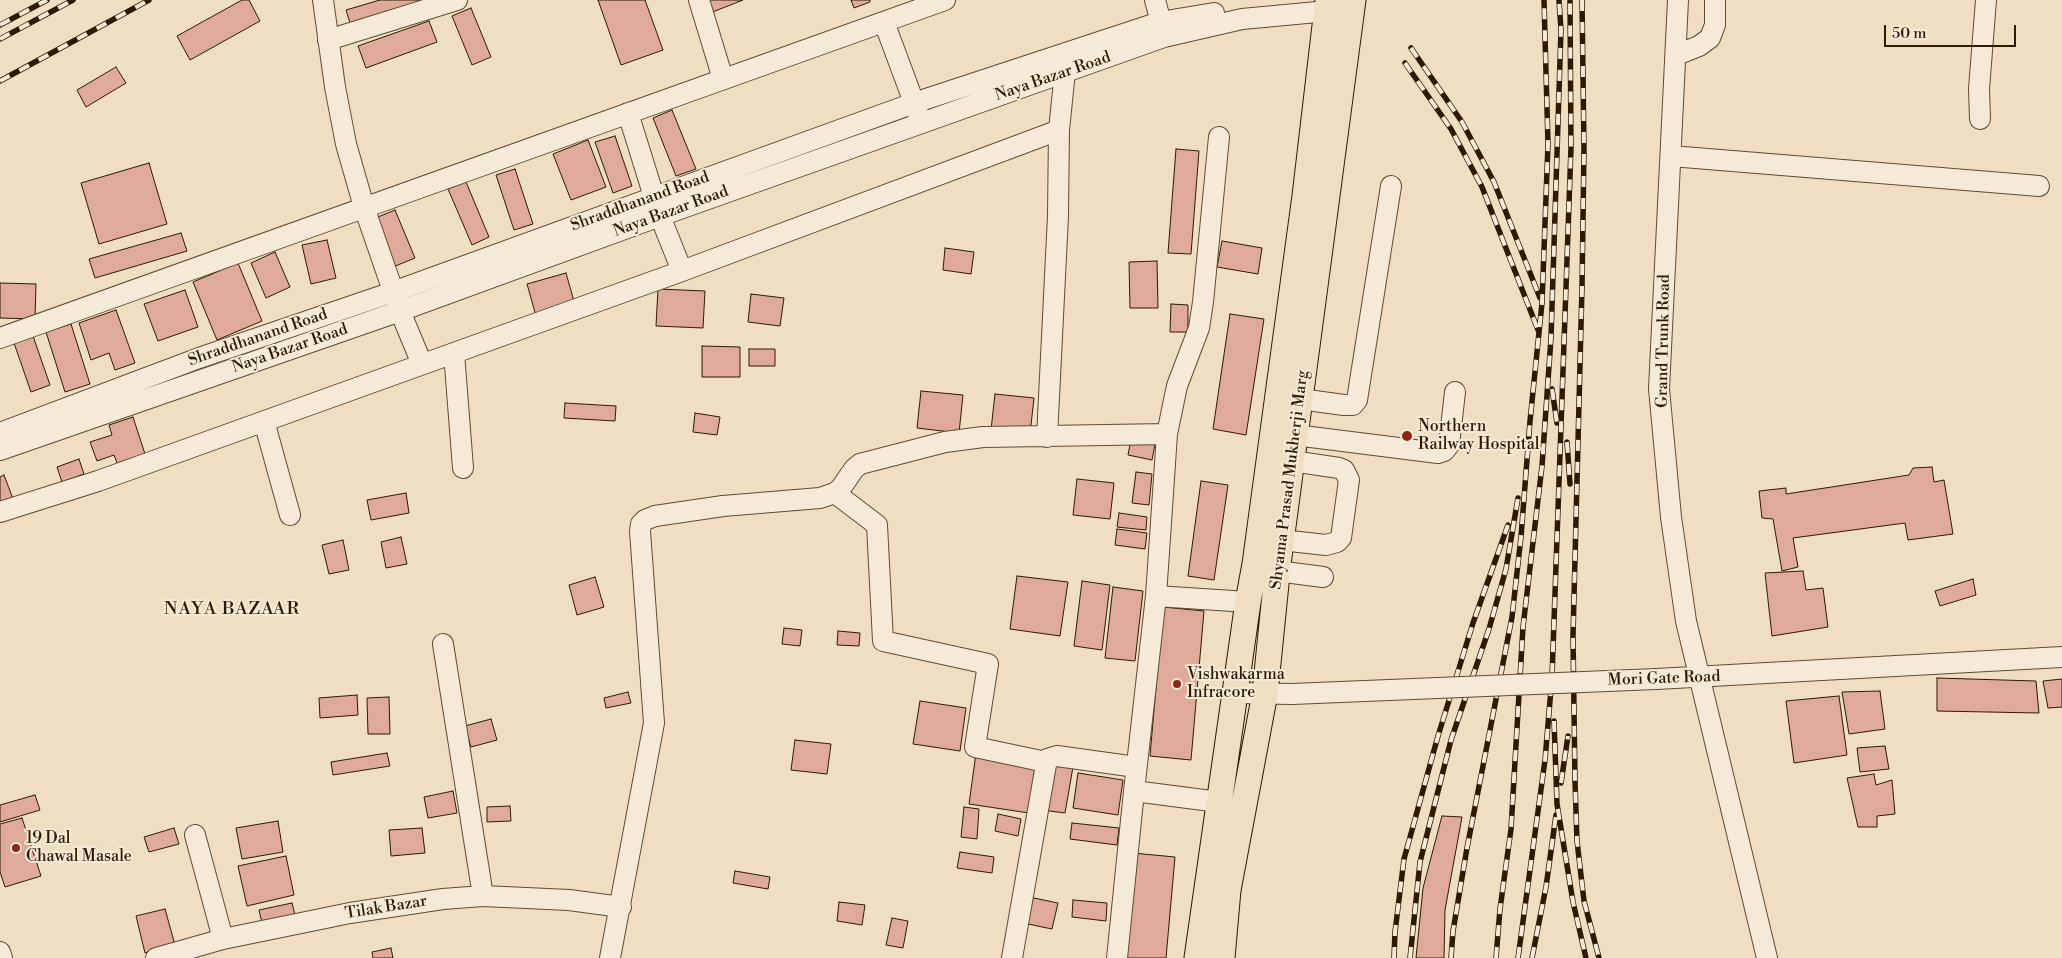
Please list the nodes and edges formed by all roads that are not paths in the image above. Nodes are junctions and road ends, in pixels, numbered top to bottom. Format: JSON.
{"nodes":[{"id":1,"x":323,"y":0,"type":"edge"},
{"id":2,"x":456,"y":0,"type":"edge"},
{"id":3,"x":699,"y":0,"type":"edge"},
{"id":4,"x":945,"y":0,"type":"edge"},
{"id":5,"x":1155,"y":0,"type":"edge"},
{"id":6,"x":1288,"y":0,"type":"edge"},
{"id":7,"x":1678,"y":0,"type":"edge"},
{"id":8,"x":1715,"y":0,"type":"edge"},
{"id":9,"x":1986,"y":0,"type":"edge"},
{"id":10,"x":1222,"y":6,"type":"edge"},
{"id":11,"x":1340,"y":7,"type":"edge"},
{"id":12,"x":884,"y":22,"type":"junction"},
{"id":13,"x":1162,"y":30,"type":"junction"},
{"id":14,"x":328,"y":40,"type":"junction"},
{"id":15,"x":1676,"y":53,"type":"junction"},
{"id":16,"x":1065,"y":72,"type":"junction"},
{"id":17,"x":723,"y":79,"type":"junction"},
{"id":18,"x":914,"y":103,"type":"junction"},
{"id":19,"x":628,"y":113,"type":"junction"},
{"id":20,"x":1980,"y":119,"type":"dead end"},
{"id":21,"x":921,"y":123,"type":"junction"},
{"id":22,"x":1059,"y":130,"type":"junction"},
{"id":23,"x":1219,"y":137,"type":"dead end"},
{"id":24,"x":1671,"y":156,"type":"junction"},
{"id":25,"x":1391,"y":186,"type":"dead end"},
{"id":26,"x":2039,"y":186,"type":"dead end"},
{"id":27,"x":653,"y":197,"type":"junction"},
{"id":28,"x":364,"y":206,"type":"junction"},
{"id":29,"x":660,"y":216,"type":"junction"},
{"id":30,"x":682,"y":271,"type":"junction"},
{"id":31,"x":393,"y":292,"type":"junction"},
{"id":32,"x":400,"y":311,"type":"junction"},
{"id":33,"x":0,"y":338,"type":"edge"},
{"id":34,"x":454,"y":353,"type":"junction"},
{"id":35,"x":422,"y":364,"type":"junction"},
{"id":36,"x":1455,"y":392,"type":"dead end"},
{"id":37,"x":1300,"y":399,"type":"junction"},
{"id":38,"x":264,"y":421,"type":"junction"},
{"id":39,"x":0,"y":434,"type":"edge"},
{"id":40,"x":1167,"y":434,"type":"junction"},
{"id":41,"x":1296,"y":435,"type":"junction"},
{"id":42,"x":1047,"y":436,"type":"junction"},
{"id":43,"x":0,"y":450,"type":"edge"},
{"id":44,"x":1292,"y":461,"type":"junction"},
{"id":45,"x":463,"y":468,"type":"dead end"},
{"id":46,"x":835,"y":493,"type":"junction"},
{"id":47,"x":0,"y":512,"type":"edge"},
{"id":48,"x":290,"y":515,"type":"dead end"},
{"id":49,"x":1273,"y":560,"type":"junction"},
{"id":50,"x":1323,"y":577,"type":"dead end"},
{"id":51,"x":1156,"y":596,"type":"junction"},
{"id":52,"x":1248,"y":602,"type":"junction"},
{"id":53,"x":443,"y":644,"type":"dead end"},
{"id":54,"x":2062,"y":657,"type":"edge"},
{"id":55,"x":1700,"y":678,"type":"junction"},
{"id":56,"x":1236,"y":693,"type":"junction"},
{"id":57,"x":1265,"y":693,"type":"junction"},
{"id":58,"x":1046,"y":762,"type":"junction"},
{"id":59,"x":1136,"y":767,"type":"junction"},
{"id":60,"x":1134,"y":791,"type":"junction"},
{"id":61,"x":1220,"y":802,"type":"junction"},
{"id":62,"x":195,"y":835,"type":"dead end"},
{"id":63,"x":483,"y":896,"type":"junction"},
{"id":64,"x":620,"y":906,"type":"junction"},
{"id":65,"x":215,"y":946,"type":"edge"},
{"id":66,"x":0,"y":952,"type":"edge"},
{"id":67,"x":2,"y":958,"type":"edge"},
{"id":68,"x":156,"y":958,"type":"edge"},
{"id":69,"x":612,"y":958,"type":"edge"},
{"id":70,"x":1012,"y":958,"type":"edge"},
{"id":71,"x":1117,"y":958,"type":"edge"},
{"id":72,"x":1197,"y":958,"type":"edge"},
{"id":73,"x":1222,"y":958,"type":"edge"},
{"id":74,"x":1767,"y":958,"type":"edge"}],
"edges":[{"from":1,"to":14,"type":"street"},
{"from":2,"to":14,"type":"street"},
{"from":3,"to":17,"type":"street"},
{"from":4,"to":12,"type":"street"},
{"from":5,"to":13,"type":"street"},
{"from":6,"to":10,"type":"street","name":"Shraddhanand Road"},
{"from":7,"to":15,"type":"street","name":"Grand Trunk Road"},
{"from":8,"to":15,"type":"street"},
{"from":9,"to":20,"type":"street"},
{"from":10,"to":13,"type":"street","name":"Shraddhanand Road"},
{"from":11,"to":13,"type":"street","name":"Naya Bazar Road"},
{"from":11,"to":37,"type":"main road","name":"Shyama Prasad Mukherji Marg"},
{"from":11,"to":49,"type":"main road","name":"Shyama Prasad Mukherji Marg"},
{"from":12,"to":17,"type":"street"},
{"from":12,"to":18,"type":"street"},
{"from":13,"to":16,"type":"street","name":"Naya Bazar Road"},
{"from":13,"to":18,"type":"street","name":"Shraddhanand Road"},
{"from":14,"to":28,"type":"street"},
{"from":15,"to":24,"type":"street","name":"Grand Trunk Road"},
{"from":16,"to":21,"type":"street","name":"Naya Bazar Road"},
{"from":16,"to":22,"type":"street"},
{"from":17,"to":19,"type":"street"},
{"from":18,"to":21,"type":"street"},
{"from":18,"to":27,"type":"street","name":"Shraddhanand Road"},
{"from":19,"to":27,"type":"street"},
{"from":19,"to":28,"type":"street"},
{"from":21,"to":29,"type":"street","name":"Naya Bazar Road"},
{"from":22,"to":30,"type":"street"},
{"from":22,"to":42,"type":"street"},
{"from":23,"to":40,"type":"street"},
{"from":24,"to":26,"type":"street"},
{"from":24,"to":55,"type":"street","name":"Grand Trunk Road"},
{"from":25,"to":37,"type":"street"},
{"from":27,"to":29,"type":"street"},
{"from":27,"to":31,"type":"street","name":"Shraddhanand Road"},
{"from":28,"to":31,"type":"street"},
{"from":28,"to":33,"type":"street"},
{"from":29,"to":30,"type":"street"},
{"from":29,"to":32,"type":"street","name":"Naya Bazar Road"},
{"from":30,"to":34,"type":"street"},
{"from":31,"to":32,"type":"street"},
{"from":31,"to":39,"type":"street","name":"Shraddhanand Road"},
{"from":32,"to":35,"type":"street"},
{"from":32,"to":43,"type":"street","name":"Naya Bazar Road"},
{"from":34,"to":35,"type":"street"},
{"from":34,"to":45,"type":"street"},
{"from":35,"to":38,"type":"street"},
{"from":36,"to":41,"type":"street"},
{"from":37,"to":41,"type":"main road","name":"Shyama Prasad Mukherji Marg"},
{"from":38,"to":47,"type":"street"},
{"from":38,"to":48,"type":"street"},
{"from":40,"to":42,"type":"street"},
{"from":40,"to":51,"type":"street"},
{"from":41,"to":44,"type":"main road","name":"Shyama Prasad Mukherji Marg"},
{"from":42,"to":46,"type":"street"},
{"from":44,"to":49,"type":"main road","name":"Shyama Prasad Mukherji Marg"},
{"from":44,"to":49,"type":"street"},
{"from":46,"to":58,"type":"street"},
{"from":46,"to":64,"type":"street"},
{"from":49,"to":50,"type":"street"},
{"from":49,"to":52,"type":"main road","name":"Shyama Prasad Mukherji Marg"},
{"from":49,"to":57,"type":"main road","name":"Shyama Prasad Mukherji Marg"},
{"from":51,"to":52,"type":"street"},
{"from":51,"to":59,"type":"street"},
{"from":52,"to":56,"type":"main road","name":"Shyama Prasad Mukherji Marg"},
{"from":53,"to":63,"type":"street"},
{"from":54,"to":55,"type":"street","name":"Mori Gate Road"},
{"from":55,"to":57,"type":"street","name":"Mori Gate Road","bridge":true},
{"from":55,"to":74,"type":"street","name":"Grand Trunk Road"},
{"from":56,"to":57,"type":"street","name":"Mori Gate Road"},
{"from":56,"to":61,"type":"main road","name":"Shyama Prasad Mukherji Marg"},
{"from":57,"to":73,"type":"main road","name":"Shyama Prasad Mukherji Marg"},
{"from":58,"to":59,"type":"street"},
{"from":58,"to":70,"type":"street"},
{"from":59,"to":60,"type":"street"},
{"from":60,"to":61,"type":"street"},
{"from":60,"to":71,"type":"street"},
{"from":61,"to":72,"type":"main road","name":"Shyama Prasad Mukherji Marg"},
{"from":62,"to":65,"type":"street"},
{"from":63,"to":64,"type":"street","name":"Tilak Bazar"},
{"from":63,"to":65,"type":"street","name":"Tilak Bazar"},
{"from":64,"to":69,"type":"street"},
{"from":65,"to":68,"type":"street","name":"Tilak Bazar"},
{"from":66,"to":67,"type":"street"}]}
